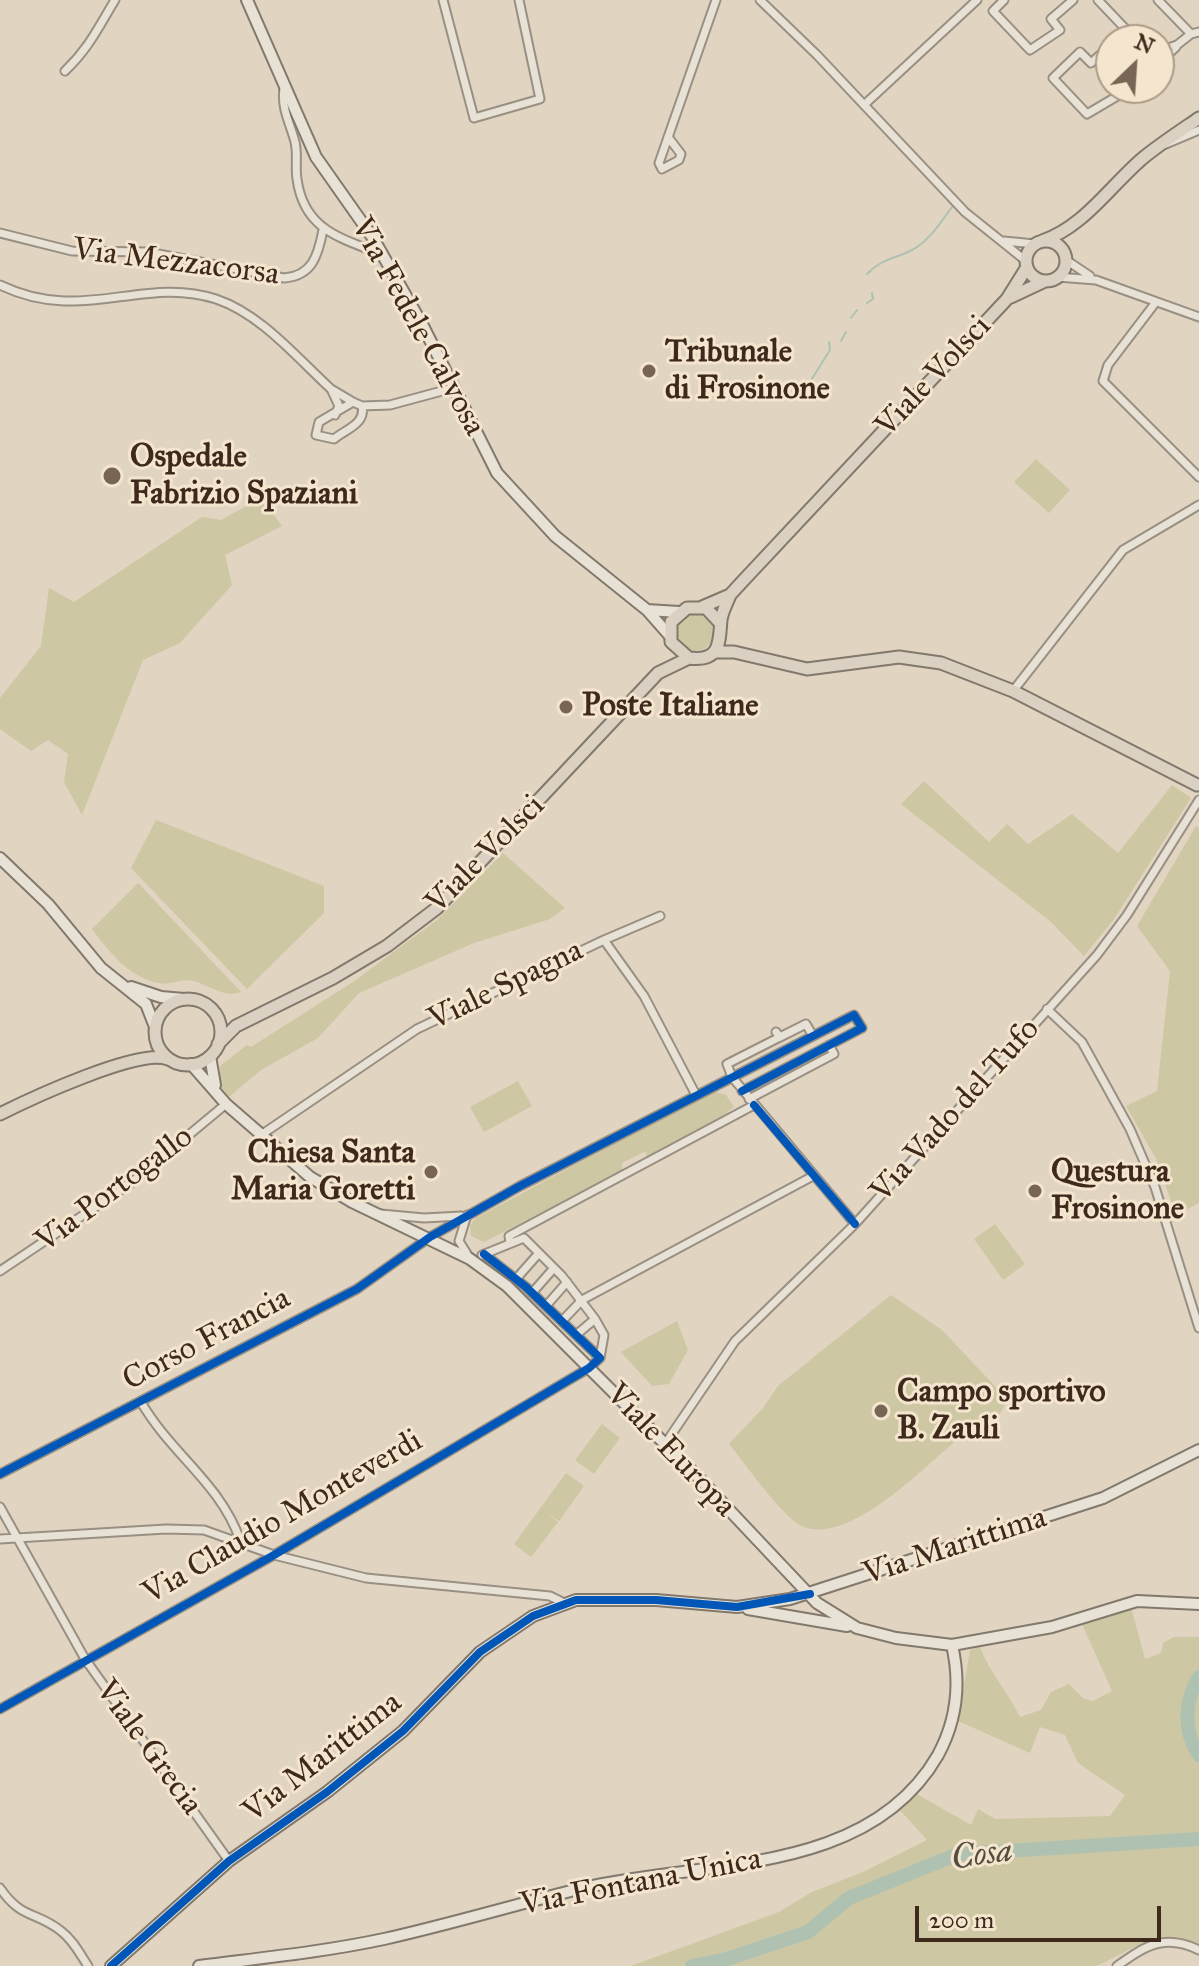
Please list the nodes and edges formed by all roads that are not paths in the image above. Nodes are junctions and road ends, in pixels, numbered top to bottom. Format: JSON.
{"nodes":[{"id":1,"x":115,"y":0,"type":"edge"},
{"id":2,"x":247,"y":0,"type":"edge"},
{"id":3,"x":443,"y":0,"type":"edge"},
{"id":4,"x":519,"y":0,"type":"edge"},
{"id":5,"x":716,"y":0,"type":"edge"},
{"id":6,"x":760,"y":0,"type":"edge"},
{"id":7,"x":977,"y":0,"type":"edge"},
{"id":8,"x":1004,"y":0,"type":"edge"},
{"id":9,"x":1073,"y":0,"type":"edge"},
{"id":10,"x":1098,"y":0,"type":"edge"},
{"id":11,"x":1158,"y":0,"type":"edge"},
{"id":12,"x":1121,"y":24,"type":"edge"},
{"id":13,"x":1195,"y":33,"type":"edge"},
{"id":14,"x":1177,"y":45,"type":"edge"},
{"id":15,"x":1095,"y":59,"type":"edge"},
{"id":16,"x":65,"y":71,"type":"dead end"},
{"id":17,"x":284,"y":88,"type":"junction"},
{"id":18,"x":1104,"y":104,"type":"edge"},
{"id":19,"x":864,"y":105,"type":"junction"},
{"id":20,"x":1199,"y":118,"type":"edge"},
{"id":21,"x":1199,"y":130,"type":"edge"},
{"id":22,"x":668,"y":137,"type":"dead end"},
{"id":23,"x":1160,"y":146,"type":"junction"},
{"id":24,"x":1082,"y":218,"type":"junction"},
{"id":25,"x":323,"y":230,"type":"junction"},
{"id":26,"x":0,"y":233,"type":"edge"},
{"id":27,"x":995,"y":238,"type":"junction"},
{"id":28,"x":1039,"y":243,"type":"junction"},
{"id":29,"x":383,"y":255,"type":"junction"},
{"id":30,"x":1065,"y":256,"type":"junction"},
{"id":31,"x":1026,"y":264,"type":"junction"},
{"id":32,"x":1051,"y":279,"type":"junction"},
{"id":33,"x":1096,"y":280,"type":"junction"},
{"id":34,"x":0,"y":285,"type":"edge"},
{"id":35,"x":1007,"y":299,"type":"junction"},
{"id":36,"x":1156,"y":302,"type":"junction"},
{"id":37,"x":1199,"y":317,"type":"edge"},
{"id":38,"x":453,"y":388,"type":"junction"},
{"id":39,"x":331,"y":389,"type":"junction"},
{"id":40,"x":353,"y":402,"type":"junction"},
{"id":41,"x":390,"y":405,"type":"junction"},
{"id":42,"x":362,"y":406,"type":"junction"},
{"id":43,"x":335,"y":416,"type":"junction"},
{"id":44,"x":360,"y":422,"type":"junction"},
{"id":45,"x":1199,"y":477,"type":"edge"},
{"id":46,"x":1199,"y":505,"type":"edge"},
{"id":47,"x":730,"y":595,"type":"junction"},
{"id":48,"x":702,"y":607,"type":"junction"},
{"id":49,"x":647,"y":610,"type":"junction"},
{"id":50,"x":679,"y":612,"type":"junction"},
{"id":51,"x":721,"y":626,"type":"junction"},
{"id":52,"x":670,"y":638,"type":"junction"},
{"id":53,"x":714,"y":652,"type":"junction"},
{"id":54,"x":750,"y":656,"type":"junction"},
{"id":55,"x":689,"y":658,"type":"junction"},
{"id":56,"x":658,"y":673,"type":"junction"},
{"id":57,"x":1013,"y":691,"type":"junction"},
{"id":58,"x":1198,"y":790,"type":"edge"},
{"id":59,"x":0,"y":858,"type":"edge"},
{"id":60,"x":0,"y":864,"type":"edge"},
{"id":61,"x":12,"y":868,"type":"junction"},
{"id":62,"x":660,"y":916,"type":"dead end"},
{"id":63,"x":604,"y":940,"type":"junction"},
{"id":64,"x":121,"y":983,"type":"junction"},
{"id":65,"x":184,"y":999,"type":"junction"},
{"id":66,"x":1047,"y":1009,"type":"junction"},
{"id":67,"x":215,"y":1014,"type":"junction"},
{"id":68,"x":251,"y":1018,"type":"junction"},
{"id":69,"x":155,"y":1033,"type":"junction"},
{"id":70,"x":813,"y":1036,"type":"junction"},
{"id":71,"x":218,"y":1044,"type":"junction"},
{"id":72,"x":829,"y":1045,"type":"junction"},
{"id":73,"x":210,"y":1056,"type":"junction"},
{"id":74,"x":175,"y":1062,"type":"junction"},
{"id":75,"x":191,"y":1064,"type":"junction"},
{"id":76,"x":118,"y":1065,"type":"junction"},
{"id":77,"x":732,"y":1077,"type":"junction"},
{"id":78,"x":217,"y":1091,"type":"junction"},
{"id":79,"x":742,"y":1091,"type":"junction"},
{"id":80,"x":696,"y":1095,"type":"junction"},
{"id":81,"x":751,"y":1102,"type":"junction"},
{"id":82,"x":226,"y":1104,"type":"junction"},
{"id":83,"x":0,"y":1114,"type":"edge"},
{"id":84,"x":261,"y":1135,"type":"junction"},
{"id":85,"x":813,"y":1176,"type":"junction"},
{"id":86,"x":372,"y":1212,"type":"junction"},
{"id":87,"x":467,"y":1215,"type":"junction"},
{"id":88,"x":855,"y":1224,"type":"junction"},
{"id":89,"x":430,"y":1237,"type":"junction"},
{"id":90,"x":510,"y":1243,"type":"junction"},
{"id":91,"x":539,"y":1253,"type":"junction"},
{"id":92,"x":484,"y":1254,"type":"junction"},
{"id":93,"x":472,"y":1260,"type":"junction"},
{"id":94,"x":554,"y":1268,"type":"junction"},
{"id":95,"x":0,"y":1271,"type":"edge"},
{"id":96,"x":516,"y":1279,"type":"junction"},
{"id":97,"x":567,"y":1282,"type":"junction"},
{"id":98,"x":532,"y":1293,"type":"junction"},
{"id":99,"x":582,"y":1300,"type":"junction"},
{"id":100,"x":546,"y":1306,"type":"junction"},
{"id":101,"x":595,"y":1319,"type":"junction"},
{"id":102,"x":562,"y":1321,"type":"junction"},
{"id":103,"x":1199,"y":1328,"type":"edge"},
{"id":104,"x":576,"y":1335,"type":"junction"},
{"id":105,"x":600,"y":1358,"type":"junction"},
{"id":106,"x":589,"y":1368,"type":"junction"},
{"id":107,"x":141,"y":1402,"type":"junction"},
{"id":108,"x":665,"y":1444,"type":"junction"},
{"id":109,"x":1199,"y":1450,"type":"edge"},
{"id":110,"x":0,"y":1474,"type":"edge"},
{"id":111,"x":0,"y":1507,"type":"edge"},
{"id":112,"x":0,"y":1539,"type":"edge"},
{"id":113,"x":15,"y":1539,"type":"junction"},
{"id":114,"x":240,"y":1540,"type":"junction"},
{"id":115,"x":274,"y":1555,"type":"junction"},
{"id":116,"x":810,"y":1594,"type":"junction"},
{"id":117,"x":564,"y":1603,"type":"junction"},
{"id":118,"x":1199,"y":1604,"type":"edge"},
{"id":119,"x":737,"y":1607,"type":"junction"},
{"id":120,"x":857,"y":1628,"type":"junction"},
{"id":121,"x":952,"y":1645,"type":"junction"},
{"id":122,"x":85,"y":1659,"type":"junction"},
{"id":123,"x":0,"y":1709,"type":"edge"},
{"id":124,"x":229,"y":1861,"type":"junction"},
{"id":125,"x":0,"y":1888,"type":"edge"},
{"id":126,"x":1199,"y":1950,"type":"edge"},
{"id":127,"x":114,"y":1964,"type":"edge"},
{"id":128,"x":88,"y":1966,"type":"edge"},
{"id":129,"x":199,"y":1966,"type":"edge"},
{"id":130,"x":1117,"y":1966,"type":"edge"}],
"edges":[{"from":1,"to":16,"type":"street"},
{"from":2,"to":17,"type":"main road","name":"Via Fedele Calvosa"},
{"from":3,"to":4,"type":"street"},
{"from":5,"to":22,"type":"street"},
{"from":6,"to":19,"type":"street"},
{"from":7,"to":19,"type":"street"},
{"from":8,"to":9,"type":"street"},
{"from":10,"to":12,"type":"street"},
{"from":11,"to":13,"type":"street"},
{"from":13,"to":14,"type":"street"},
{"from":15,"to":18,"type":"street"},
{"from":17,"to":25,"type":"street"},
{"from":17,"to":29,"type":"main road","name":"Via Fedele Calvosa"},
{"from":19,"to":27,"type":"street"},
{"from":20,"to":23,"type":"main road"},
{"from":21,"to":23,"type":"street"},
{"from":23,"to":24,"type":"main road"},
{"from":24,"to":28,"type":"main road"},
{"from":24,"to":30,"type":"main road"},
{"from":25,"to":26,"type":"street","name":"Via Mezzacorsa"},
{"from":25,"to":29,"type":"street"},
{"from":27,"to":28,"type":"street"},
{"from":27,"to":31,"type":"street"},
{"from":28,"to":30,"type":"main road"},
{"from":28,"to":31,"type":"main road","name":"Viale Volsci"},
{"from":29,"to":38,"type":"main road","name":"Via Fedele Calvosa"},
{"from":30,"to":32,"type":"main road"},
{"from":30,"to":33,"type":"street"},
{"from":31,"to":32,"type":"main road"},
{"from":31,"to":35,"type":"main road","name":"Viale Volsci"},
{"from":32,"to":33,"type":"street"},
{"from":32,"to":35,"type":"main road","name":"Viale Volsci"},
{"from":33,"to":36,"type":"street"},
{"from":34,"to":39,"type":"street"},
{"from":35,"to":47,"type":"main road","name":"Viale Volsci"},
{"from":36,"to":37,"type":"street"},
{"from":36,"to":45,"type":"street"},
{"from":38,"to":41,"type":"street"},
{"from":38,"to":49,"type":"main road","name":"Via Fedele Calvosa"},
{"from":39,"to":40,"type":"street"},
{"from":39,"to":43,"type":"street"},
{"from":40,"to":42,"type":"street"},
{"from":40,"to":43,"type":"street"},
{"from":41,"to":42,"type":"street"},
{"from":41,"to":44,"type":"street"},
{"from":42,"to":44,"type":"street"},
{"from":43,"to":44,"type":"street"},
{"from":46,"to":57,"type":"street"},
{"from":47,"to":48,"type":"main road","name":"Viale Volsci"},
{"from":47,"to":51,"type":"main road","name":"Viale Volsci"},
{"from":48,"to":50,"type":"main road"},
{"from":48,"to":51,"type":"main road"},
{"from":49,"to":50,"type":"main road"},
{"from":49,"to":52,"type":"main road","name":"Via Fedele Calvosa"},
{"from":50,"to":52,"type":"main road"},
{"from":51,"to":53,"type":"main road"},
{"from":51,"to":54,"type":"main road"},
{"from":52,"to":55,"type":"main road"},
{"from":52,"to":56,"type":"main road","name":"Viale Volsci"},
{"from":53,"to":54,"type":"main road"},
{"from":53,"to":55,"type":"main road"},
{"from":54,"to":57,"type":"main road"},
{"from":55,"to":56,"type":"main road","name":"Viale Volsci"},
{"from":56,"to":68,"type":"main road","name":"Viale Volsci"},
{"from":57,"to":58,"type":"main road"},
{"from":58,"to":66,"type":"street","name":"Via Vado del Tufo"},
{"from":59,"to":61,"type":"main road"},
{"from":60,"to":61,"type":"street"},
{"from":61,"to":64,"type":"main road"},
{"from":62,"to":63,"type":"street"},
{"from":63,"to":80,"type":"street","name":"Viale Spagna"},
{"from":63,"to":84,"type":"street","name":"Viale Spagna"},
{"from":64,"to":65,"type":"main road"},
{"from":64,"to":69,"type":"main road"},
{"from":65,"to":67,"type":"main road"},
{"from":65,"to":69,"type":"main road"},
{"from":66,"to":88,"type":"street","name":"Via Vado del Tufo"},
{"from":66,"to":103,"type":"street"},
{"from":67,"to":68,"type":"main road"},
{"from":67,"to":71,"type":"main road"},
{"from":68,"to":71,"type":"main road"},
{"from":69,"to":74,"type":"main road"},
{"from":69,"to":76,"type":"main road"},
{"from":70,"to":72,"type":"street"},
{"from":70,"to":77,"type":"street"},
{"from":70,"to":77,"type":"street"},
{"from":71,"to":73,"type":"main road"},
{"from":72,"to":79,"type":"street"},
{"from":72,"to":81,"type":"street"},
{"from":73,"to":75,"type":"main road"},
{"from":73,"to":78,"type":"main road"},
{"from":74,"to":75,"type":"main road"},
{"from":74,"to":76,"type":"main road"},
{"from":75,"to":78,"type":"main road"},
{"from":76,"to":83,"type":"main road"},
{"from":77,"to":79,"type":"street"},
{"from":77,"to":80,"type":"street"},
{"from":78,"to":82,"type":"main road","name":"Viale Europa"},
{"from":79,"to":81,"type":"street"},
{"from":80,"to":87,"type":"street"},
{"from":81,"to":85,"type":"street"},
{"from":81,"to":90,"type":"street"},
{"from":82,"to":84,"type":"main road","name":"Viale Europa"},
{"from":82,"to":95,"type":"street","name":"Via Portogallo"},
{"from":84,"to":86,"type":"main road","name":"Viale Europa"},
{"from":85,"to":88,"type":"street"},
{"from":85,"to":99,"type":"street"},
{"from":86,"to":87,"type":"street"},
{"from":86,"to":89,"type":"main road","name":"Viale Europa"},
{"from":87,"to":89,"type":"street","name":"Corso Francia"},
{"from":87,"to":93,"type":"street"},
{"from":88,"to":108,"type":"street","name":"Via Vado del Tufo"},
{"from":89,"to":93,"type":"main road","name":"Viale Europa"},
{"from":89,"to":107,"type":"street","name":"Corso Francia"},
{"from":90,"to":91,"type":"street"},
{"from":90,"to":92,"type":"street"},
{"from":91,"to":94,"type":"street"},
{"from":91,"to":96,"type":"street"},
{"from":92,"to":93,"type":"street"},
{"from":92,"to":96,"type":"street"},
{"from":93,"to":106,"type":"main road","name":"Viale Europa"},
{"from":94,"to":97,"type":"street"},
{"from":94,"to":98,"type":"street"},
{"from":96,"to":98,"type":"street"},
{"from":97,"to":99,"type":"street"},
{"from":97,"to":100,"type":"street"},
{"from":98,"to":100,"type":"street"},
{"from":99,"to":101,"type":"street"},
{"from":99,"to":102,"type":"street"},
{"from":100,"to":102,"type":"street"},
{"from":101,"to":104,"type":"street"},
{"from":101,"to":105,"type":"street"},
{"from":102,"to":104,"type":"street"},
{"from":104,"to":105,"type":"street"},
{"from":105,"to":106,"type":"street","name":"Via Claudio Monteverdi"},
{"from":106,"to":108,"type":"main road","name":"Viale Europa"},
{"from":106,"to":115,"type":"street","name":"Via Claudio Monteverdi"},
{"from":107,"to":110,"type":"street","name":"Corso Francia"},
{"from":107,"to":114,"type":"street"},
{"from":108,"to":116,"type":"main road","name":"Viale Europa"},
{"from":109,"to":116,"type":"main road","name":"Via Marittima"},
{"from":111,"to":113,"type":"street","name":"Viale Grecia"},
{"from":112,"to":113,"type":"street"},
{"from":113,"to":114,"type":"street"},
{"from":113,"to":122,"type":"street","name":"Viale Grecia"},
{"from":114,"to":115,"type":"street"},
{"from":115,"to":117,"type":"street"},
{"from":115,"to":122,"type":"street","name":"Via Claudio Monteverdi"},
{"from":116,"to":119,"type":"main road","name":"Via Marittima"},
{"from":116,"to":120,"type":"main road","name":"Viale Europa"},
{"from":117,"to":119,"type":"main road","name":"Via Marittima"},
{"from":117,"to":124,"type":"main road","name":"Via Marittima"},
{"from":118,"to":121,"type":"main road"},
{"from":119,"to":120,"type":"main road"},
{"from":120,"to":121,"type":"main road"},
{"from":121,"to":129,"type":"main road","name":"Via Fontana Unica"},
{"from":122,"to":123,"type":"street","name":"Via Claudio Monteverdi"},
{"from":122,"to":124,"type":"street","name":"Viale Grecia"},
{"from":124,"to":127,"type":"main road","name":"Via Marittima"},
{"from":125,"to":128,"type":"street"},
{"from":126,"to":130,"type":"street"}]}
